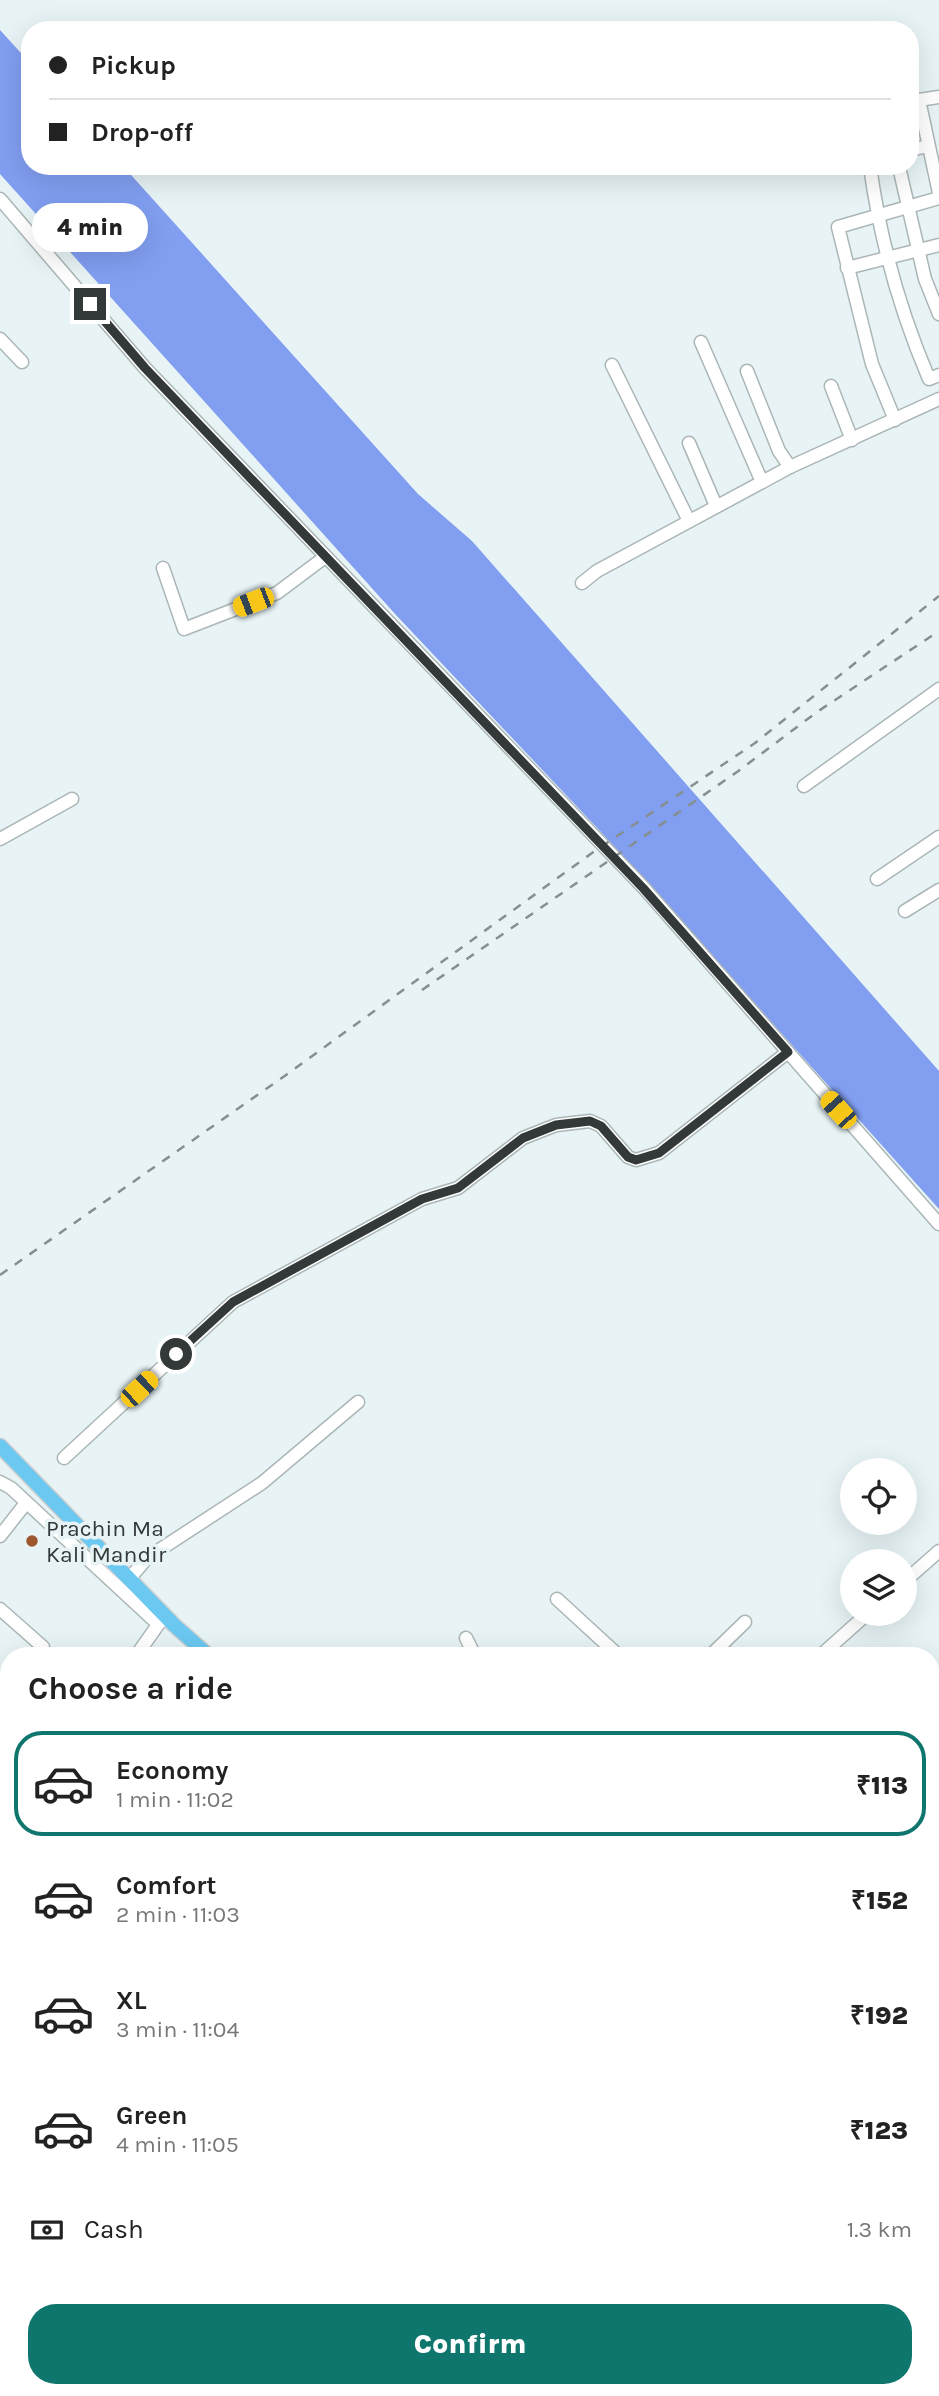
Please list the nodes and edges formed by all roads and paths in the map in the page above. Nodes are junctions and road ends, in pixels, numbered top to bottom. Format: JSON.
{"nodes":[{"id":1,"x":939,"y":97,"type":"edge"},
{"id":2,"x":928,"y":146,"type":"junction"},
{"id":3,"x":919,"y":148,"type":"edge"},
{"id":4,"x":872,"y":175,"type":"edge"},
{"id":5,"x":901,"y":175,"type":"edge"},
{"id":6,"x":939,"y":196,"type":"edge"},
{"id":7,"x":0,"y":199,"type":"edge"},
{"id":8,"x":908,"y":206,"type":"junction"},
{"id":9,"x":879,"y":215,"type":"junction"},
{"id":10,"x":939,"y":246,"type":"edge"},
{"id":11,"x":919,"y":251,"type":"junction"},
{"id":12,"x":887,"y":260,"type":"junction"},
{"id":13,"x":847,"y":268,"type":"junction"},
{"id":14,"x":939,"y":314,"type":"edge"},
{"id":15,"x":0,"y":339,"type":"edge"},
{"id":16,"x":701,"y":342,"type":"dead end"},
{"id":17,"x":22,"y":362,"type":"dead end"},
{"id":18,"x":612,"y":365,"type":"dead end"},
{"id":19,"x":747,"y":371,"type":"dead end"},
{"id":20,"x":939,"y":376,"type":"edge"},
{"id":21,"x":831,"y":386,"type":"dead end"},
{"id":22,"x":939,"y":399,"type":"edge"},
{"id":23,"x":895,"y":420,"type":"junction"},
{"id":24,"x":852,"y":440,"type":"junction"},
{"id":25,"x":690,"y":443,"type":"dead end"},
{"id":26,"x":790,"y":467,"type":"junction"},
{"id":27,"x":762,"y":482,"type":"junction"},
{"id":28,"x":716,"y":506,"type":"junction"},
{"id":29,"x":689,"y":520,"type":"junction"},
{"id":30,"x":325,"y":557,"type":"junction"},
{"id":31,"x":163,"y":568,"type":"dead end"},
{"id":32,"x":582,"y":583,"type":"dead end"},
{"id":33,"x":939,"y":689,"type":"edge"},
{"id":34,"x":804,"y":786,"type":"dead end"},
{"id":35,"x":72,"y":799,"type":"dead end"},
{"id":36,"x":939,"y":837,"type":"edge"},
{"id":37,"x":0,"y":839,"type":"edge"},
{"id":38,"x":877,"y":880,"type":"dead end"},
{"id":39,"x":939,"y":890,"type":"edge"},
{"id":40,"x":905,"y":911,"type":"dead end"},
{"id":41,"x":788,"y":1052,"type":"junction"},
{"id":42,"x":939,"y":1224,"type":"edge"},
{"id":43,"x":358,"y":1402,"type":"dead end"},
{"id":44,"x":0,"y":1446,"type":"edge"},
{"id":45,"x":64,"y":1458,"type":"dead end"},
{"id":46,"x":0,"y":1482,"type":"edge"},
{"id":47,"x":26,"y":1503,"type":"junction"},
{"id":48,"x":0,"y":1536,"type":"edge"},
{"id":49,"x":939,"y":1551,"type":"edge"},
{"id":50,"x":917,"y":1570,"type":"edge"},
{"id":51,"x":130,"y":1579,"type":"junction"},
{"id":52,"x":557,"y":1599,"type":"dead end"},
{"id":53,"x":0,"y":1609,"type":"edge"},
{"id":54,"x":162,"y":1620,"type":"junction"},
{"id":55,"x":746,"y":1622,"type":"dead end"},
{"id":56,"x":854,"y":1626,"type":"edge"},
{"id":57,"x":466,"y":1638,"type":"dead end"},
{"id":58,"x":43,"y":1647,"type":"dead end"},
{"id":59,"x":142,"y":1647,"type":"edge"},
{"id":60,"x":197,"y":1647,"type":"edge"},
{"id":61,"x":470,"y":1647,"type":"edge"},
{"id":62,"x":609,"y":1647,"type":"edge"},
{"id":63,"x":722,"y":1647,"type":"edge"},
{"id":64,"x":830,"y":1647,"type":"edge"}],
"edges":[{"from":1,"to":2,"type":"street"},
{"from":2,"to":3,"type":"street"},
{"from":2,"to":6,"type":"street"},
{"from":4,"to":9,"type":"street"},
{"from":5,"to":8,"type":"street"},
{"from":6,"to":8,"type":"street"},
{"from":7,"to":30,"type":"street"},
{"from":8,"to":9,"type":"street"},
{"from":8,"to":11,"type":"street"},
{"from":9,"to":12,"type":"street"},
{"from":9,"to":13,"type":"street"},
{"from":10,"to":11,"type":"street"},
{"from":11,"to":12,"type":"street"},
{"from":11,"to":14,"type":"street"},
{"from":12,"to":13,"type":"street"},
{"from":12,"to":20,"type":"street"},
{"from":13,"to":23,"type":"street"},
{"from":15,"to":17,"type":"street"},
{"from":16,"to":27,"type":"street"},
{"from":18,"to":29,"type":"street"},
{"from":19,"to":26,"type":"street"},
{"from":21,"to":24,"type":"street"},
{"from":22,"to":23,"type":"street"},
{"from":23,"to":24,"type":"street"},
{"from":24,"to":26,"type":"street"},
{"from":25,"to":28,"type":"street"},
{"from":26,"to":27,"type":"street"},
{"from":27,"to":28,"type":"street"},
{"from":28,"to":29,"type":"street"},
{"from":29,"to":32,"type":"street"},
{"from":30,"to":31,"type":"street"},
{"from":30,"to":41,"type":"street"},
{"from":33,"to":34,"type":"street"},
{"from":35,"to":37,"type":"street"},
{"from":36,"to":38,"type":"street"},
{"from":39,"to":40,"type":"street"},
{"from":41,"to":42,"type":"street"},
{"from":41,"to":45,"type":"street"},
{"from":43,"to":51,"type":"street"},
{"from":44,"to":51,"type":"main road"},
{"from":46,"to":47,"type":"street"},
{"from":47,"to":48,"type":"street"},
{"from":47,"to":54,"type":"street"},
{"from":49,"to":50,"type":"street"},
{"from":51,"to":54,"type":"main road"},
{"from":52,"to":62,"type":"street"},
{"from":53,"to":58,"type":"street"},
{"from":54,"to":59,"type":"street"},
{"from":54,"to":60,"type":"main road"},
{"from":55,"to":63,"type":"street"},
{"from":56,"to":64,"type":"street"},
{"from":57,"to":61,"type":"street"}]}
